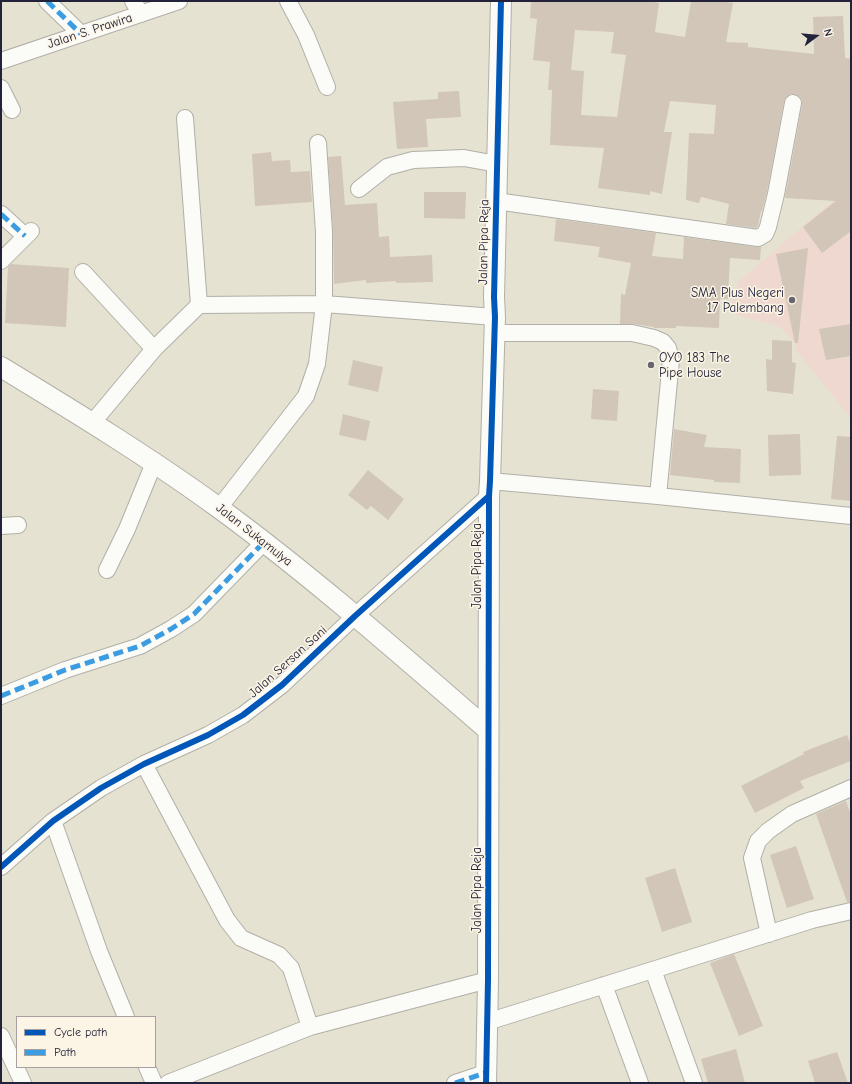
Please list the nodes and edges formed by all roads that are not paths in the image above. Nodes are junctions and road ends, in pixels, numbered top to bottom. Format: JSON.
{"nodes":[{"id":1,"x":47,"y":1,"type":"edge"},
{"id":2,"x":179,"y":1,"type":"edge"},
{"id":3,"x":288,"y":1,"type":"edge"},
{"id":4,"x":501,"y":1,"type":"edge"},
{"id":5,"x":137,"y":7,"type":"edge"},
{"id":6,"x":81,"y":34,"type":"junction"},
{"id":7,"x":1,"y":60,"type":"edge"},
{"id":8,"x":327,"y":87,"type":"dead end"},
{"id":9,"x":1,"y":88,"type":"edge"},
{"id":10,"x":793,"y":103,"type":"dead end"},
{"id":11,"x":12,"y":110,"type":"dead end"},
{"id":12,"x":185,"y":118,"type":"dead end"},
{"id":13,"x":318,"y":143,"type":"dead end"},
{"id":14,"x":497,"y":164,"type":"junction"},
{"id":15,"x":359,"y":189,"type":"dead end"},
{"id":16,"x":496,"y":201,"type":"junction"},
{"id":17,"x":1,"y":214,"type":"edge"},
{"id":18,"x":1,"y":261,"type":"edge"},
{"id":19,"x":83,"y":272,"type":"dead end"},
{"id":20,"x":324,"y":304,"type":"junction"},
{"id":21,"x":199,"y":305,"type":"junction"},
{"id":22,"x":494,"y":325,"type":"junction"},
{"id":23,"x":154,"y":349,"type":"junction"},
{"id":24,"x":1,"y":367,"type":"edge"},
{"id":25,"x":93,"y":422,"type":"junction"},
{"id":26,"x":154,"y":463,"type":"junction"},
{"id":27,"x":490,"y":489,"type":"junction"},
{"id":28,"x":658,"y":496,"type":"junction"},
{"id":29,"x":219,"y":508,"type":"junction"},
{"id":30,"x":851,"y":516,"type":"edge"},
{"id":31,"x":18,"y":525,"type":"dead end"},
{"id":32,"x":1,"y":526,"type":"edge"},
{"id":33,"x":264,"y":542,"type":"junction"},
{"id":34,"x":107,"y":570,"type":"dead end"},
{"id":35,"x":355,"y":616,"type":"junction"},
{"id":36,"x":1,"y":696,"type":"edge"},
{"id":37,"x":488,"y":730,"type":"junction"},
{"id":38,"x":144,"y":764,"type":"junction"},
{"id":39,"x":851,"y":788,"type":"edge"},
{"id":40,"x":53,"y":821,"type":"junction"},
{"id":41,"x":1,"y":867,"type":"edge"},
{"id":42,"x":851,"y":911,"type":"edge"},
{"id":43,"x":769,"y":934,"type":"junction"},
{"id":44,"x":654,"y":970,"type":"junction"},
{"id":45,"x":488,"y":980,"type":"junction"},
{"id":46,"x":604,"y":985,"type":"junction"},
{"id":47,"x":126,"y":1016,"type":"edge"},
{"id":48,"x":487,"y":1022,"type":"junction"},
{"id":49,"x":310,"y":1027,"type":"junction"},
{"id":50,"x":1,"y":1036,"type":"edge"},
{"id":51,"x":147,"y":1068,"type":"edge"},
{"id":52,"x":486,"y":1078,"type":"edge"},
{"id":53,"x":23,"y":1083,"type":"edge"},
{"id":54,"x":154,"y":1083,"type":"edge"},
{"id":55,"x":168,"y":1083,"type":"edge"},
{"id":56,"x":455,"y":1083,"type":"edge"},
{"id":57,"x":640,"y":1083,"type":"edge"},
{"id":58,"x":694,"y":1083,"type":"edge"}],
"edges":[{"from":1,"to":6,"type":"street"},
{"from":2,"to":5,"type":"street","name":"Jalan S. Prawira"},
{"from":3,"to":8,"type":"street"},
{"from":4,"to":14,"type":"street","name":"Jalan Pipa Reja"},
{"from":5,"to":6,"type":"street","name":"Jalan S. Prawira"},
{"from":6,"to":7,"type":"street","name":"Jalan S. Prawira"},
{"from":9,"to":11,"type":"street"},
{"from":10,"to":16,"type":"street"},
{"from":12,"to":21,"type":"street"},
{"from":13,"to":20,"type":"street"},
{"from":14,"to":15,"type":"street"},
{"from":14,"to":16,"type":"street","name":"Jalan Pipa Reja"},
{"from":16,"to":22,"type":"street","name":"Jalan Pipa Reja"},
{"from":17,"to":18,"type":"street"},
{"from":19,"to":23,"type":"street"},
{"from":20,"to":21,"type":"street"},
{"from":20,"to":22,"type":"street"},
{"from":20,"to":29,"type":"street"},
{"from":21,"to":23,"type":"street"},
{"from":22,"to":27,"type":"street","name":"Jalan Pipa Reja"},
{"from":22,"to":28,"type":"street"},
{"from":23,"to":25,"type":"street"},
{"from":24,"to":25,"type":"street","name":"Jalan Sukamulya"},
{"from":25,"to":26,"type":"street","name":"Jalan Sukamulya"},
{"from":26,"to":29,"type":"street","name":"Jalan Sukamulya"},
{"from":26,"to":34,"type":"street"},
{"from":27,"to":28,"type":"street"},
{"from":27,"to":35,"type":"street","name":"Jalan Sersan Sani"},
{"from":27,"to":37,"type":"street","name":"Jalan Pipa Reja"},
{"from":28,"to":30,"type":"street"},
{"from":29,"to":33,"type":"street","name":"Jalan Sukamulya"},
{"from":31,"to":32,"type":"street"},
{"from":33,"to":35,"type":"street","name":"Jalan Sukamulya"},
{"from":33,"to":36,"type":"street"},
{"from":35,"to":37,"type":"street","name":"Jalan Sukamulya"},
{"from":35,"to":38,"type":"street","name":"Jalan Sersan Sani"},
{"from":37,"to":45,"type":"street","name":"Jalan Pipa Reja"},
{"from":38,"to":40,"type":"street","name":"Jalan Sersan Sani"},
{"from":38,"to":49,"type":"street"},
{"from":39,"to":43,"type":"street"},
{"from":40,"to":41,"type":"street","name":"Jalan Sersan Sani"},
{"from":40,"to":47,"type":"street"},
{"from":42,"to":43,"type":"street"},
{"from":43,"to":44,"type":"street"},
{"from":44,"to":46,"type":"street"},
{"from":44,"to":58,"type":"street"},
{"from":45,"to":48,"type":"street","name":"Jalan Pipa Reja"},
{"from":45,"to":49,"type":"street"},
{"from":46,"to":48,"type":"street"},
{"from":46,"to":57,"type":"street"},
{"from":48,"to":52,"type":"street","name":"Jalan Pipa Reja"},
{"from":49,"to":55,"type":"street"},
{"from":50,"to":53,"type":"street"},
{"from":51,"to":54,"type":"street"},
{"from":52,"to":56,"type":"street"}]}
